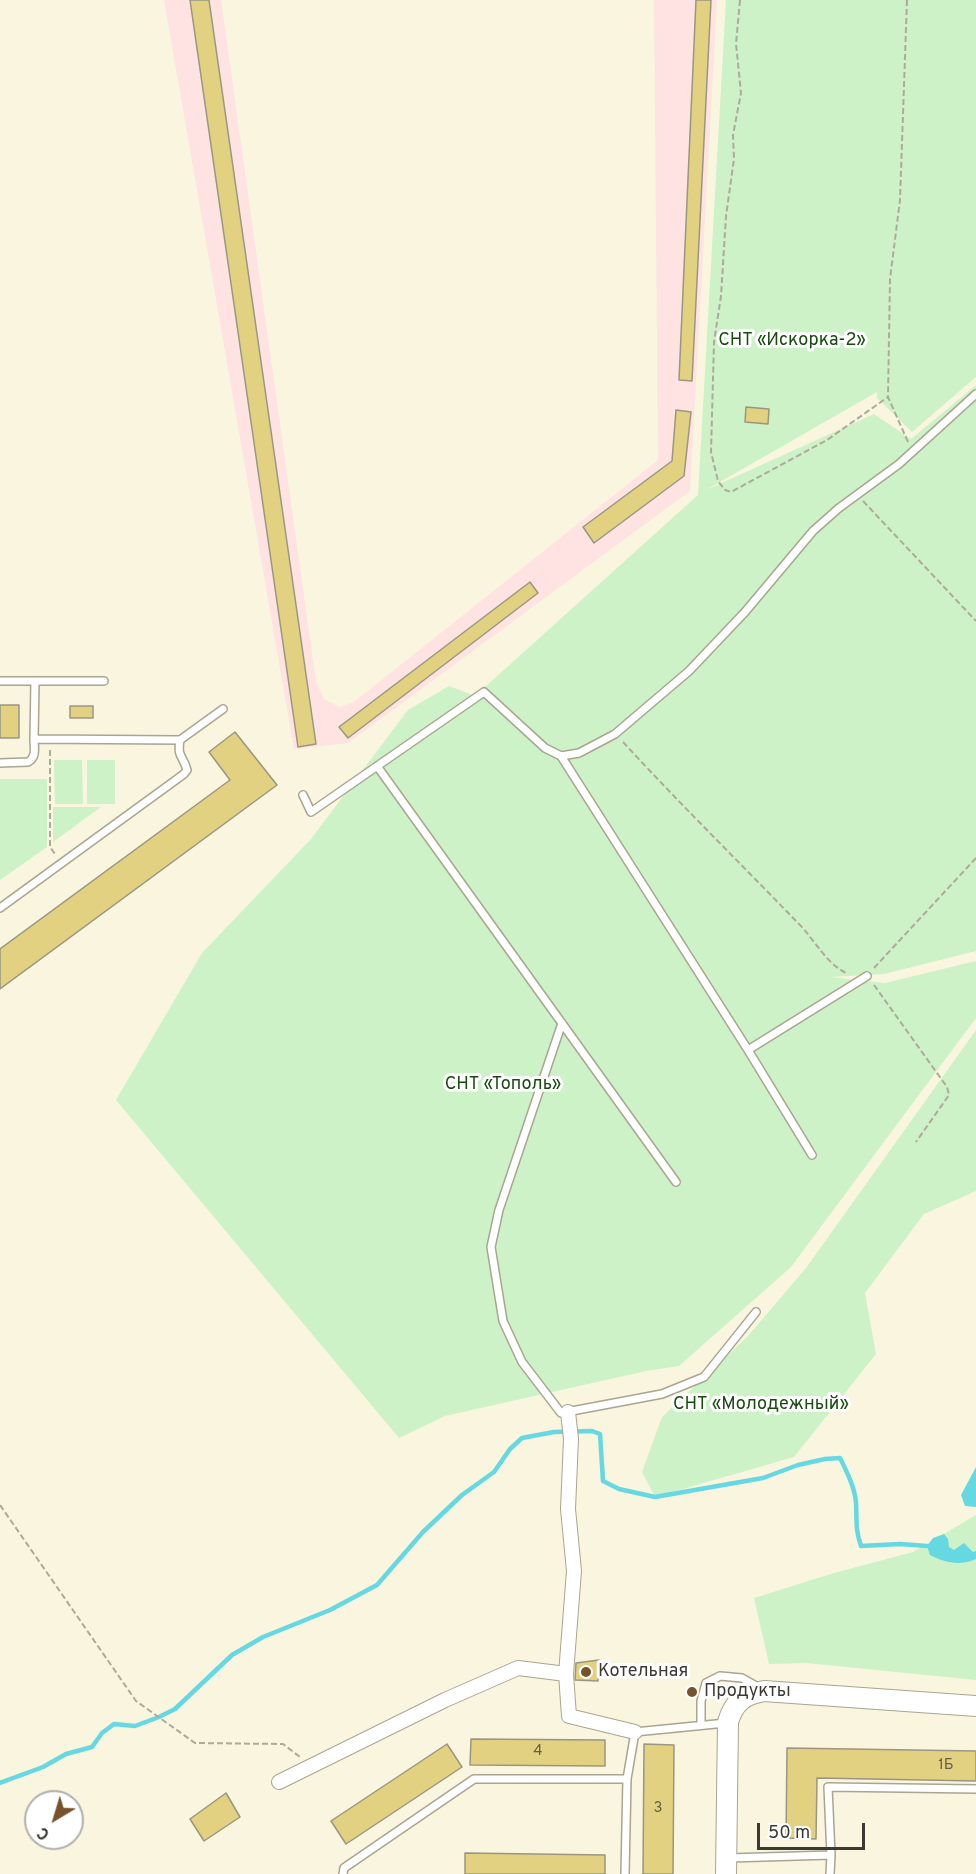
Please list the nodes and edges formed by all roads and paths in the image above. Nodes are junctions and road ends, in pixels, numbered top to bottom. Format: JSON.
{"nodes":[{"id":1,"x":740,"y":0,"type":"edge"},
{"id":2,"x":907,"y":0,"type":"edge"},
{"id":3,"x":976,"y":394,"type":"edge"},
{"id":4,"x":888,"y":397,"type":"junction"},
{"id":5,"x":913,"y":453,"type":"junction"},
{"id":6,"x":857,"y":495,"type":"junction"},
{"id":7,"x":976,"y":621,"type":"edge"},
{"id":8,"x":0,"y":681,"type":"edge"},
{"id":9,"x":35,"y":681,"type":"junction"},
{"id":10,"x":104,"y":681,"type":"dead end"},
{"id":11,"x":223,"y":709,"type":"dead end"},
{"id":12,"x":615,"y":734,"type":"junction"},
{"id":13,"x":34,"y":739,"type":"junction"},
{"id":14,"x":50,"y":739,"type":"junction"},
{"id":15,"x":180,"y":740,"type":"junction"},
{"id":16,"x":561,"y":756,"type":"junction"},
{"id":17,"x":0,"y":763,"type":"edge"},
{"id":18,"x":377,"y":766,"type":"junction"},
{"id":19,"x":303,"y":795,"type":"dead end"},
{"id":20,"x":976,"y":858,"type":"edge"},
{"id":21,"x":60,"y":864,"type":"junction"},
{"id":22,"x":0,"y":908,"type":"edge"},
{"id":23,"x":867,"y":976,"type":"junction"},
{"id":24,"x":562,"y":1023,"type":"junction"},
{"id":25,"x":748,"y":1050,"type":"junction"},
{"id":26,"x":916,"y":1142,"type":"dead end"},
{"id":27,"x":812,"y":1155,"type":"dead end"},
{"id":28,"x":676,"y":1182,"type":"dead end"},
{"id":29,"x":756,"y":1312,"type":"dead end"},
{"id":30,"x":569,"y":1417,"type":"junction"},
{"id":31,"x":0,"y":1505,"type":"edge"},
{"id":32,"x":566,"y":1674,"type":"junction"},
{"id":33,"x":764,"y":1691,"type":"junction"},
{"id":34,"x":976,"y":1706,"type":"edge"},
{"id":35,"x":728,"y":1722,"type":"junction"},
{"id":36,"x":701,"y":1725,"type":"junction"},
{"id":37,"x":635,"y":1732,"type":"junction"},
{"id":38,"x":311,"y":1766,"type":"junction"},
{"id":39,"x":627,"y":1779,"type":"junction"},
{"id":40,"x":279,"y":1782,"type":"dead end"},
{"id":41,"x":976,"y":1789,"type":"edge"},
{"id":42,"x":831,"y":1855,"type":"junction"},
{"id":43,"x":726,"y":1866,"type":"edge"},
{"id":44,"x":343,"y":1874,"type":"edge"},
{"id":45,"x":625,"y":1874,"type":"edge"},
{"id":46,"x":830,"y":1874,"type":"edge"}],
"edges":[{"from":1,"to":4,"type":"path"},
{"from":2,"to":4,"type":"path"},
{"from":3,"to":5,"type":"lane"},
{"from":4,"to":5,"type":"path"},
{"from":5,"to":6,"type":"lane"},
{"from":6,"to":7,"type":"path"},
{"from":6,"to":12,"type":"lane"},
{"from":8,"to":9,"type":"lane"},
{"from":9,"to":10,"type":"lane"},
{"from":9,"to":13,"type":"lane"},
{"from":11,"to":15,"type":"lane"},
{"from":12,"to":16,"type":"lane"},
{"from":12,"to":23,"type":"path"},
{"from":13,"to":14,"type":"lane"},
{"from":13,"to":17,"type":"lane"},
{"from":14,"to":15,"type":"lane"},
{"from":14,"to":21,"type":"path"},
{"from":15,"to":21,"type":"lane"},
{"from":16,"to":18,"type":"lane"},
{"from":16,"to":25,"type":"lane"},
{"from":18,"to":19,"type":"lane"},
{"from":18,"to":24,"type":"lane"},
{"from":20,"to":23,"type":"path"},
{"from":21,"to":22,"type":"lane"},
{"from":23,"to":25,"type":"lane"},
{"from":23,"to":26,"type":"path"},
{"from":24,"to":28,"type":"lane"},
{"from":24,"to":30,"type":"lane"},
{"from":25,"to":27,"type":"lane"},
{"from":29,"to":30,"type":"lane"},
{"from":30,"to":32,"type":"street"},
{"from":31,"to":38,"type":"path"},
{"from":32,"to":37,"type":"street"},
{"from":32,"to":38,"type":"street"},
{"from":33,"to":34,"type":"street"},
{"from":33,"to":35,"type":"street"},
{"from":33,"to":36,"type":"lane"},
{"from":35,"to":36,"type":"lane"},
{"from":35,"to":43,"type":"street"},
{"from":36,"to":37,"type":"lane"},
{"from":37,"to":39,"type":"lane"},
{"from":38,"to":40,"type":"street"},
{"from":39,"to":44,"type":"lane"},
{"from":39,"to":45,"type":"lane"},
{"from":41,"to":42,"type":"lane"},
{"from":42,"to":43,"type":"lane"},
{"from":42,"to":46,"type":"lane"}]}
